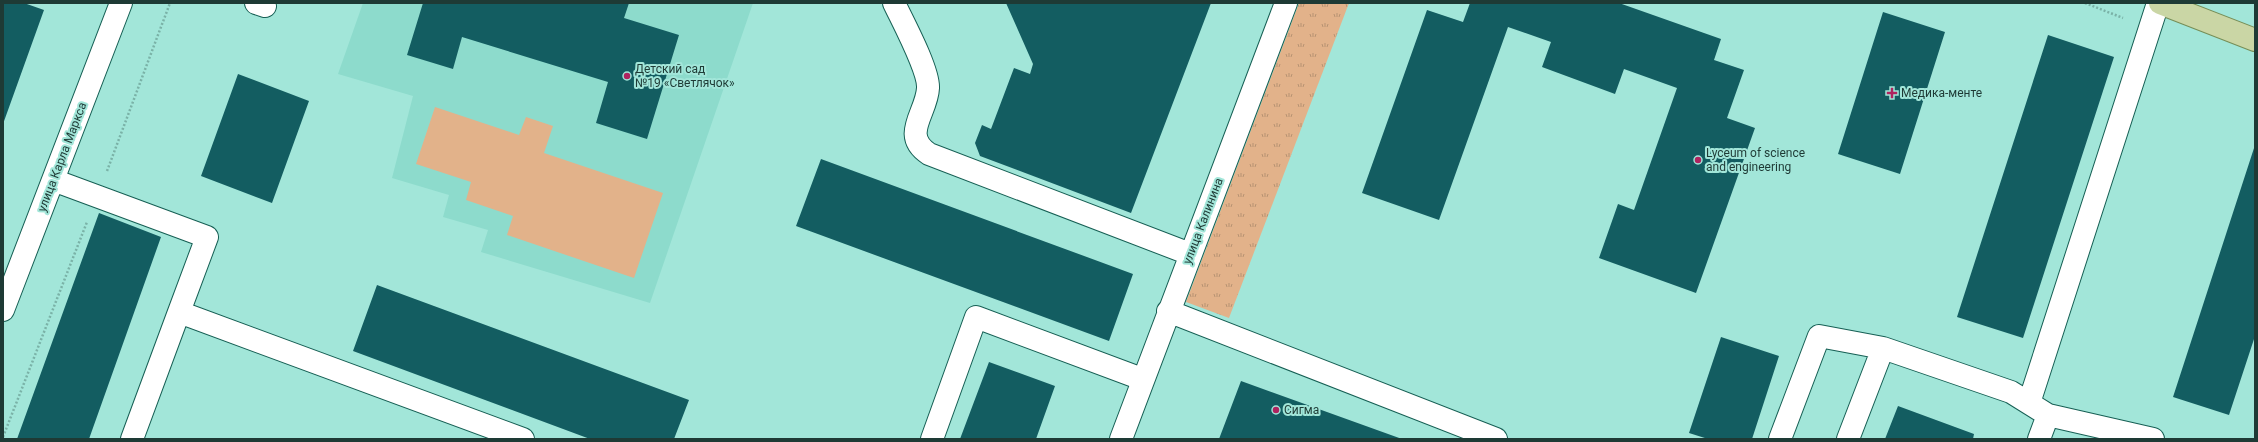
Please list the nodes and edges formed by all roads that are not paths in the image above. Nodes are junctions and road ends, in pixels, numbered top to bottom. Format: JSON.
{"nodes":[{"id":1,"x":121,"y":3,"type":"edge"},
{"id":2,"x":894,"y":3,"type":"edge"},
{"id":3,"x":1286,"y":3,"type":"edge"},
{"id":4,"x":2159,"y":3,"type":"edge"},
{"id":5,"x":2255,"y":40,"type":"edge"},
{"id":6,"x":53,"y":180,"type":"junction"},
{"id":7,"x":1190,"y":254,"type":"junction"},
{"id":8,"x":3,"y":310,"type":"edge"},
{"id":9,"x":1168,"y":311,"type":"junction"},
{"id":10,"x":179,"y":312,"type":"junction"},
{"id":11,"x":1883,"y":348,"type":"junction"},
{"id":12,"x":1142,"y":379,"type":"junction"},
{"id":13,"x":2029,"y":403,"type":"junction"},
{"id":14,"x":2048,"y":415,"type":"junction"},
{"id":15,"x":1471,"y":435,"type":"edge"},
{"id":16,"x":132,"y":439,"type":"edge"},
{"id":17,"x":523,"y":439,"type":"edge"},
{"id":18,"x":932,"y":439,"type":"edge"},
{"id":19,"x":1121,"y":439,"type":"edge"},
{"id":20,"x":1496,"y":439,"type":"edge"},
{"id":21,"x":1780,"y":439,"type":"edge"},
{"id":22,"x":1848,"y":439,"type":"edge"},
{"id":23,"x":2039,"y":439,"type":"edge"},
{"id":24,"x":2153,"y":439,"type":"edge"}],
"edges":[{"from":1,"to":6,"type":"street","name":"улица Карла Маркса"},
{"from":2,"to":7,"type":"street"},
{"from":3,"to":7,"type":"street","name":"улица Калинина"},
{"from":4,"to":5,"type":"main road"},
{"from":4,"to":13,"type":"street"},
{"from":6,"to":8,"type":"street","name":"улица Карла Маркса"},
{"from":6,"to":10,"type":"street"},
{"from":7,"to":9,"type":"street","name":"улица Калинина"},
{"from":9,"to":12,"type":"street","name":"улица Калинина"},
{"from":9,"to":15,"type":"street"},
{"from":10,"to":16,"type":"street"},
{"from":10,"to":17,"type":"street"},
{"from":11,"to":13,"type":"street"},
{"from":11,"to":21,"type":"street"},
{"from":11,"to":22,"type":"street"},
{"from":12,"to":18,"type":"street"},
{"from":12,"to":19,"type":"street","name":"улица Калинина"},
{"from":13,"to":14,"type":"street"},
{"from":14,"to":23,"type":"street"},
{"from":14,"to":24,"type":"street"},
{"from":15,"to":20,"type":"street"}]}
